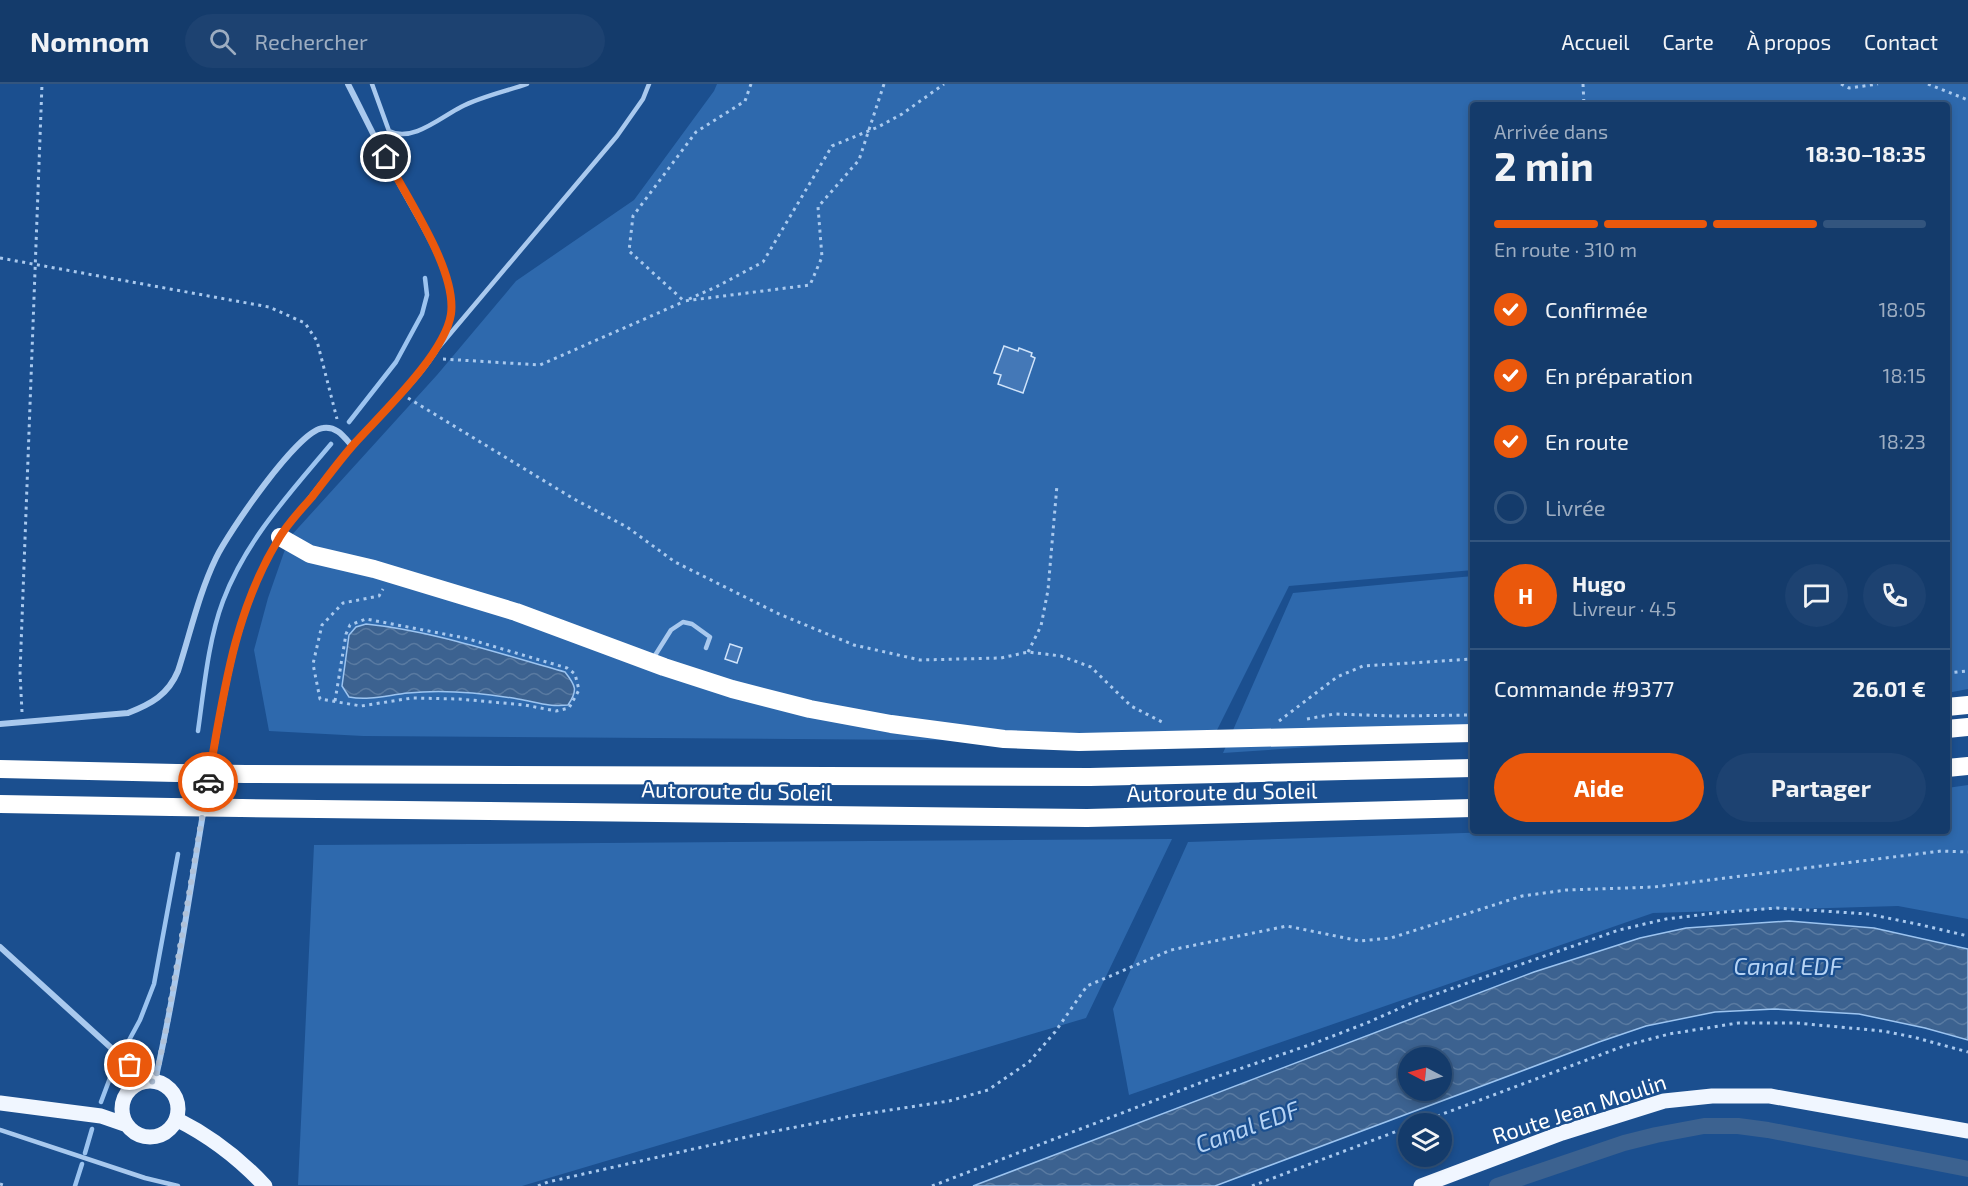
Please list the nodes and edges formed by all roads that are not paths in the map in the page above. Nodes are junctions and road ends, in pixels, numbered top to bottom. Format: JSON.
{"nodes":[{"id":1,"x":348,"y":84,"type":"edge"},
{"id":2,"x":372,"y":84,"type":"edge"},
{"id":3,"x":527,"y":84,"type":"edge"},
{"id":4,"x":649,"y":84,"type":"edge"},
{"id":5,"x":435,"y":351,"type":"junction"},
{"id":6,"x":352,"y":447,"type":"junction"},
{"id":7,"x":280,"y":537,"type":"junction"},
{"id":8,"x":706,"y":648,"type":"dead end"},
{"id":9,"x":651,"y":662,"type":"junction"},
{"id":10,"x":1968,"y":705,"type":"edge"},
{"id":11,"x":1950,"y":707,"type":"edge"},
{"id":12,"x":0,"y":724,"type":"edge"},
{"id":13,"x":1968,"y":727,"type":"edge"},
{"id":14,"x":1950,"y":729,"type":"edge"},
{"id":15,"x":1470,"y":733,"type":"edge"},
{"id":16,"x":1968,"y":766,"type":"edge"},
{"id":17,"x":1470,"y":768,"type":"edge"},
{"id":18,"x":1950,"y":768,"type":"edge"},
{"id":19,"x":0,"y":769,"type":"edge"},
{"id":20,"x":0,"y":804,"type":"edge"},
{"id":21,"x":1470,"y":808,"type":"edge"},
{"id":22,"x":0,"y":947,"type":"edge"},
{"id":23,"x":148,"y":1082,"type":"junction"},
{"id":24,"x":0,"y":1103,"type":"edge"},
{"id":25,"x":123,"y":1105,"type":"junction"},
{"id":26,"x":101,"y":1116,"type":"junction"},
{"id":27,"x":176,"y":1119,"type":"junction"},
{"id":28,"x":127,"y":1125,"type":"junction"},
{"id":29,"x":0,"y":1130,"type":"edge"},
{"id":30,"x":1968,"y":1131,"type":"edge"},
{"id":31,"x":178,"y":1186,"type":"edge"},
{"id":32,"x":265,"y":1186,"type":"edge"},
{"id":33,"x":1421,"y":1186,"type":"edge"}],
"edges":[{"from":1,"to":5,"type":"street"},
{"from":2,"to":3,"type":"lane"},
{"from":4,"to":5,"type":"lane"},
{"from":5,"to":6,"type":"street"},
{"from":6,"to":7,"type":"street"},
{"from":6,"to":12,"type":"street"},
{"from":7,"to":9,"type":"highway"},
{"from":7,"to":23,"type":"street"},
{"from":8,"to":9,"type":"lane"},
{"from":9,"to":15,"type":"highway"},
{"from":10,"to":11,"type":"highway"},
{"from":13,"to":14,"type":"highway"},
{"from":16,"to":18,"type":"highway"},
{"from":17,"to":19,"type":"highway","name":"Autoroute du Soleil","bridge":true},
{"from":20,"to":21,"type":"highway","name":"Autoroute du Soleil","bridge":true},
{"from":22,"to":23,"type":"street"},
{"from":23,"to":25,"type":"main road"},
{"from":23,"to":27,"type":"main road"},
{"from":24,"to":26,"type":"main road"},
{"from":25,"to":26,"type":"main road"},
{"from":25,"to":28,"type":"main road"},
{"from":26,"to":28,"type":"main road"},
{"from":27,"to":28,"type":"main road"},
{"from":27,"to":32,"type":"main road"},
{"from":29,"to":31,"type":"lane"},
{"from":30,"to":33,"type":"main road","name":"Route Jean Moulin"}]}
